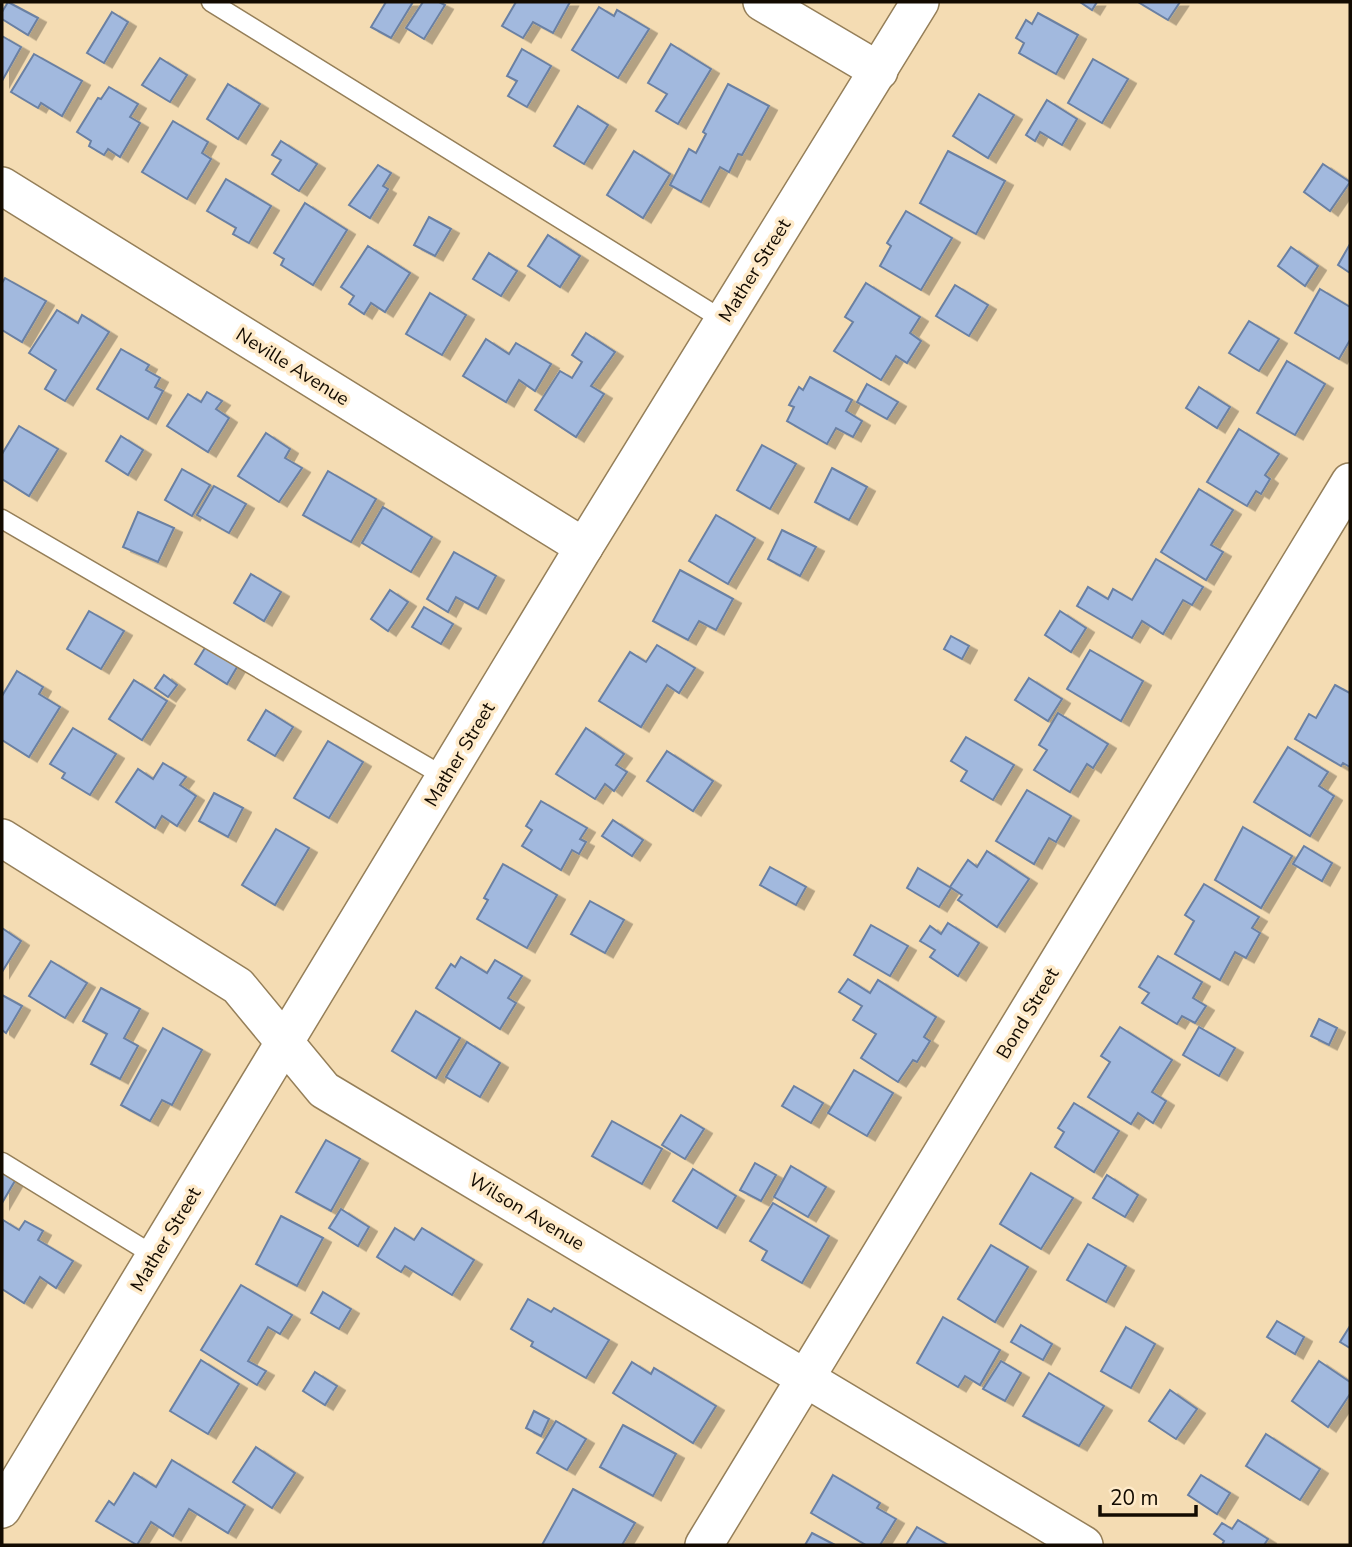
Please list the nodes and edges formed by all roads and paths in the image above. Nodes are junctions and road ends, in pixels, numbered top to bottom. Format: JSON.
{"nodes":[{"id":1,"x":211,"y":2,"type":"edge"},
{"id":2,"x":762,"y":2,"type":"edge"},
{"id":3,"x":920,"y":2,"type":"edge"},
{"id":4,"x":878,"y":71,"type":"junction"},
{"id":5,"x":2,"y":186,"type":"edge"},
{"id":6,"x":723,"y":320,"type":"junction"},
{"id":7,"x":1350,"y":482,"type":"edge"},
{"id":8,"x":2,"y":519,"type":"edge"},
{"id":9,"x":584,"y":547,"type":"junction"},
{"id":10,"x":445,"y":777,"type":"junction"},
{"id":11,"x":2,"y":838,"type":"edge"},
{"id":12,"x":285,"y":1041,"type":"junction"},
{"id":13,"x":2,"y":1162,"type":"edge"},
{"id":14,"x":155,"y":1256,"type":"junction"},
{"id":15,"x":805,"y":1378,"type":"junction"},
{"id":16,"x":4,"y":1498,"type":"edge"},
{"id":17,"x":704,"y":1545,"type":"edge"},
{"id":18,"x":1084,"y":1545,"type":"edge"}],
"edges":[{"from":1,"to":6,"type":"lane"},
{"from":2,"to":4,"type":"street"},
{"from":3,"to":4,"type":"street","name":"Mather Street"},
{"from":4,"to":6,"type":"street","name":"Mather Street"},
{"from":5,"to":9,"type":"street","name":"Neville Avenue"},
{"from":6,"to":9,"type":"street","name":"Mather Street"},
{"from":7,"to":15,"type":"street","name":"Bond Street"},
{"from":8,"to":10,"type":"lane"},
{"from":9,"to":10,"type":"street","name":"Mather Street"},
{"from":10,"to":12,"type":"street","name":"Mather Street"},
{"from":11,"to":12,"type":"street","name":"Wilson Avenue"},
{"from":12,"to":14,"type":"street","name":"Mather Street"},
{"from":12,"to":15,"type":"street","name":"Wilson Avenue"},
{"from":13,"to":14,"type":"lane"},
{"from":14,"to":16,"type":"street","name":"Mather Street"},
{"from":15,"to":17,"type":"street","name":"Bond Street"},
{"from":15,"to":18,"type":"street","name":"Wilson Avenue"}]}
